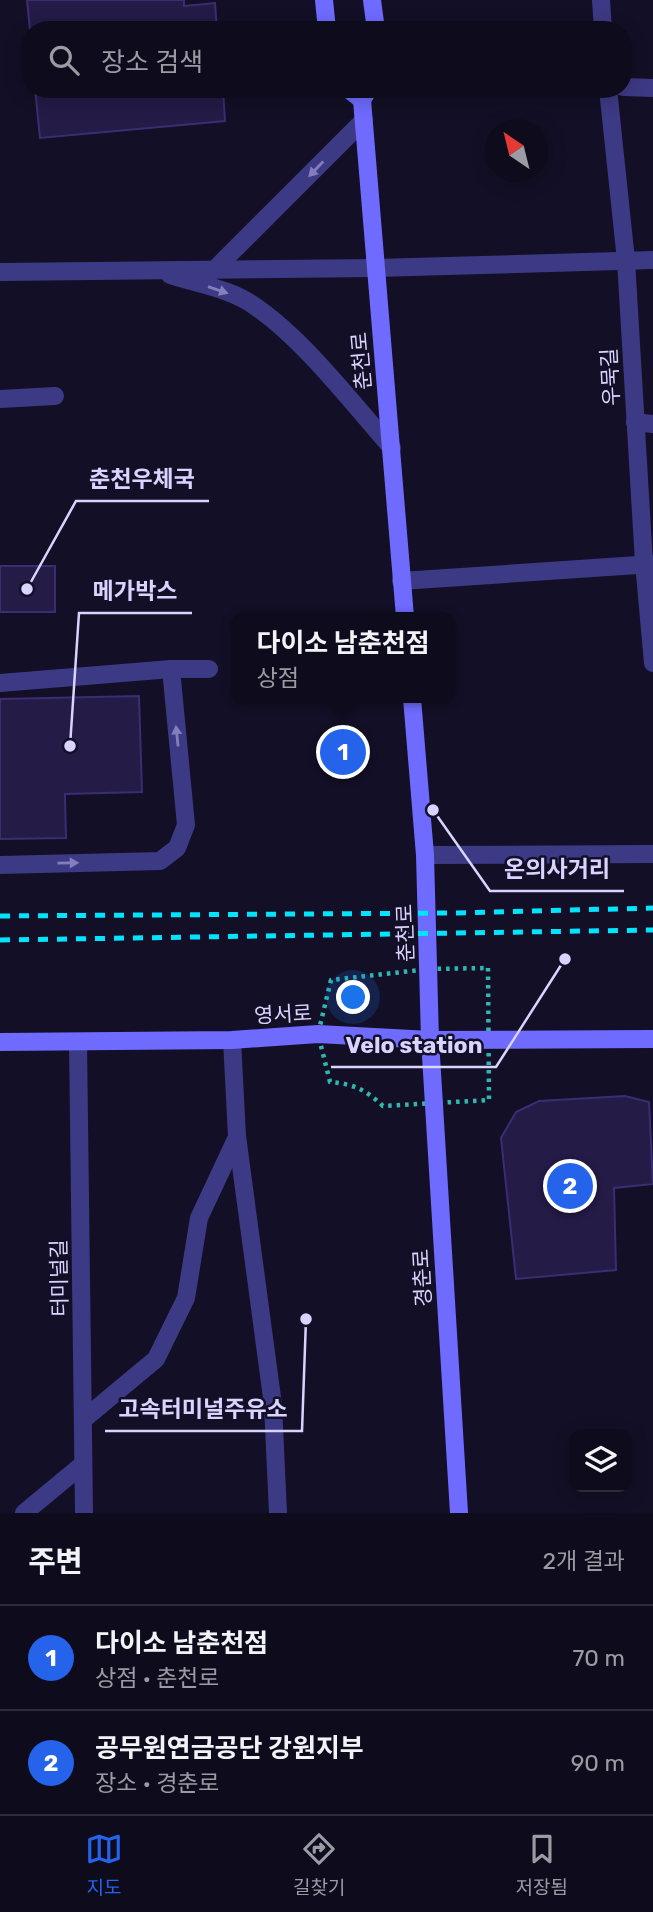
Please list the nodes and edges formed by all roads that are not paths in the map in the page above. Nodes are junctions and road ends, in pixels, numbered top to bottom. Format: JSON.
{"nodes":[{"id":1,"x":324,"y":0,"type":"edge"},
{"id":2,"x":372,"y":0,"type":"edge"},
{"id":3,"x":601,"y":0,"type":"edge"},
{"id":4,"x":326,"y":21,"type":"edge"},
{"id":5,"x":375,"y":21,"type":"edge"},
{"id":6,"x":602,"y":21,"type":"edge"},
{"id":7,"x":632,"y":87,"type":"edge"},
{"id":8,"x":653,"y":88,"type":"edge"},
{"id":9,"x":361,"y":98,"type":"edge"},
{"id":10,"x":609,"y":98,"type":"edge"},
{"id":11,"x":364,"y":120,"type":"junction"},
{"id":12,"x":626,"y":260,"type":"junction"},
{"id":13,"x":653,"y":260,"type":"edge"},
{"id":14,"x":376,"y":268,"type":"junction"},
{"id":15,"x":153,"y":270,"type":"junction"},
{"id":16,"x":215,"y":270,"type":"junction"},
{"id":17,"x":0,"y":272,"type":"edge"},
{"id":18,"x":55,"y":397,"type":"dead end"},
{"id":19,"x":0,"y":399,"type":"edge"},
{"id":20,"x":644,"y":423,"type":"edge"},
{"id":21,"x":392,"y":448,"type":"junction"},
{"id":22,"x":648,"y":563,"type":"edge"},
{"id":23,"x":401,"y":581,"type":"junction"},
{"id":24,"x":404,"y":612,"type":"edge"},
{"id":25,"x":653,"y":663,"type":"edge"},
{"id":26,"x":171,"y":669,"type":"junction"},
{"id":27,"x":209,"y":669,"type":"dead end"},
{"id":28,"x":0,"y":683,"type":"edge"},
{"id":29,"x":412,"y":703,"type":"edge"},
{"id":30,"x":653,"y":854,"type":"edge"},
{"id":31,"x":425,"y":855,"type":"junction"},
{"id":32,"x":0,"y":865,"type":"edge"},
{"id":33,"x":653,"y":1039,"type":"edge"},
{"id":34,"x":232,"y":1040,"type":"junction"},
{"id":35,"x":430,"y":1041,"type":"junction"},
{"id":36,"x":0,"y":1042,"type":"edge"},
{"id":37,"x":78,"y":1042,"type":"junction"},
{"id":38,"x":237,"y":1136,"type":"junction"},
{"id":39,"x":84,"y":1419,"type":"junction"},
{"id":40,"x":82,"y":1465,"type":"junction"},
{"id":41,"x":24,"y":1513,"type":"edge"},
{"id":42,"x":84,"y":1513,"type":"edge"},
{"id":43,"x":278,"y":1513,"type":"edge"},
{"id":44,"x":459,"y":1513,"type":"edge"}],
"edges":[{"from":1,"to":4,"type":"street"},
{"from":2,"to":5,"type":"street"},
{"from":3,"to":6,"type":"street"},
{"from":7,"to":8,"type":"street"},
{"from":9,"to":11,"type":"street","name":"춘천로"},
{"from":10,"to":12,"type":"street","name":"우묵길"},
{"from":11,"to":14,"type":"street","name":"춘천로"},
{"from":11,"to":16,"type":"street","one_way":true},
{"from":12,"to":13,"type":"street"},
{"from":12,"to":14,"type":"street"},
{"from":12,"to":20,"type":"street","name":"우묵길"},
{"from":14,"to":16,"type":"street"},
{"from":14,"to":21,"type":"street","name":"춘천로"},
{"from":15,"to":16,"type":"street"},
{"from":15,"to":17,"type":"street"},
{"from":15,"to":21,"type":"street","one_way":true},
{"from":18,"to":19,"type":"street"},
{"from":20,"to":22,"type":"street","name":"우묵길"},
{"from":21,"to":23,"type":"street","name":"춘천로"},
{"from":22,"to":23,"type":"street"},
{"from":22,"to":25,"type":"street","name":"우묵길"},
{"from":23,"to":24,"type":"street","name":"춘천로"},
{"from":26,"to":27,"type":"street"},
{"from":26,"to":28,"type":"street"},
{"from":32,"to":26,"type":"street","one_way":true},
{"from":29,"to":31,"type":"street","name":"춘천로"},
{"from":30,"to":31,"type":"street"},
{"from":31,"to":35,"type":"street","name":"춘천로"},
{"from":33,"to":35,"type":"street","name":"영서로"},
{"from":34,"to":35,"type":"street","name":"영서로"},
{"from":34,"to":37,"type":"street","name":"영서로"},
{"from":34,"to":38,"type":"street"},
{"from":35,"to":44,"type":"street","name":"경춘로"},
{"from":36,"to":37,"type":"street","name":"영서로"},
{"from":37,"to":39,"type":"street","name":"터미널길"},
{"from":38,"to":39,"type":"street"},
{"from":38,"to":43,"type":"street"},
{"from":39,"to":40,"type":"street","name":"터미널길"},
{"from":40,"to":41,"type":"street"},
{"from":40,"to":42,"type":"street","name":"터미널길"}]}
